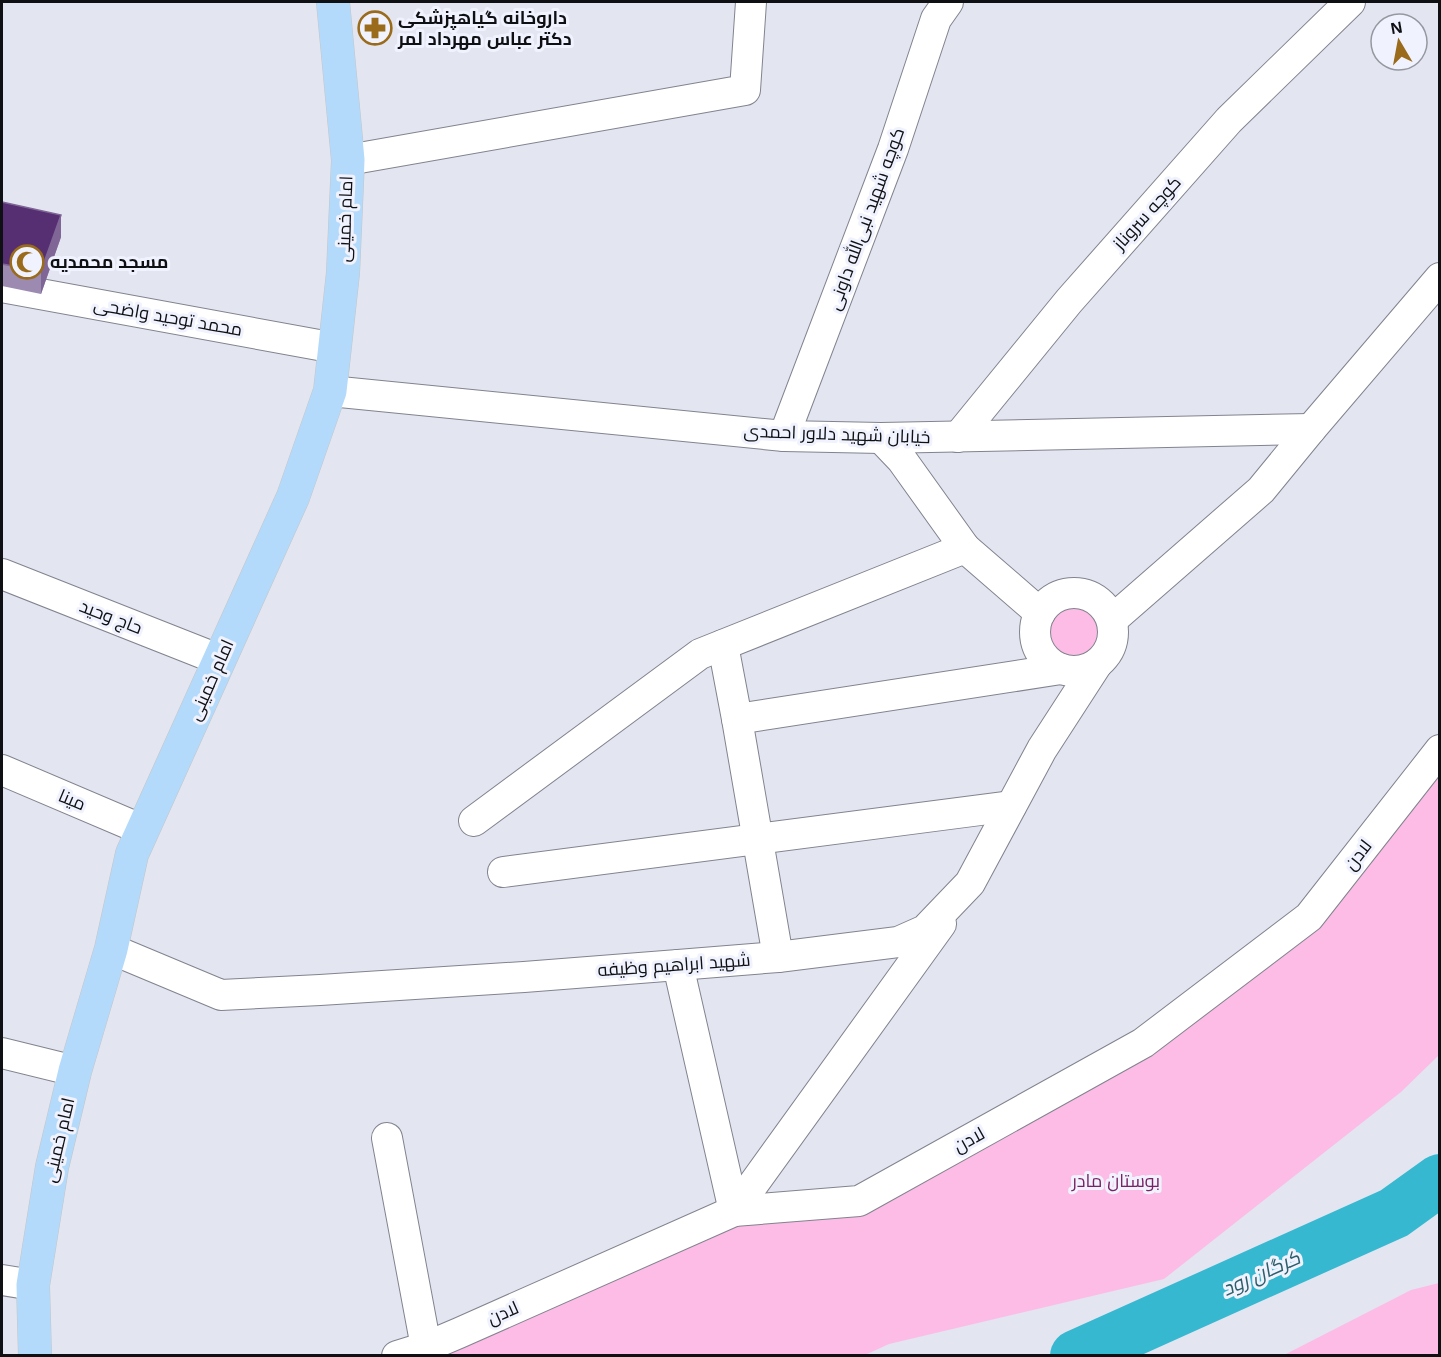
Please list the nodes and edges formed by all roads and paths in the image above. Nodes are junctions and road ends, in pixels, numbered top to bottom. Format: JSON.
{"nodes":[{"id":1,"x":333,"y":2,"type":"edge"},
{"id":2,"x":751,"y":2,"type":"edge"},
{"id":3,"x":948,"y":2,"type":"edge"},
{"id":4,"x":1350,"y":2,"type":"edge"},
{"id":5,"x":348,"y":160,"type":"junction"},
{"id":6,"x":1440,"y":278,"type":"edge"},
{"id":7,"x":2,"y":287,"type":"edge"},
{"id":8,"x":335,"y":348,"type":"junction"},
{"id":9,"x":330,"y":391,"type":"junction"},
{"id":10,"x":1311,"y":429,"type":"junction"},
{"id":11,"x":784,"y":436,"type":"junction"},
{"id":12,"x":958,"y":437,"type":"junction"},
{"id":13,"x":881,"y":438,"type":"junction"},
{"id":14,"x":965,"y":548,"type":"junction"},
{"id":15,"x":2,"y":574,"type":"edge"},
{"id":16,"x":1040,"y":613,"type":"junction"},
{"id":17,"x":1112,"y":620,"type":"junction"},
{"id":18,"x":723,"y":645,"type":"junction"},
{"id":19,"x":220,"y":660,"type":"junction"},
{"id":20,"x":1097,"y":664,"type":"junction"},
{"id":21,"x":1061,"y":669,"type":"junction"},
{"id":22,"x":737,"y":719,"type":"junction"},
{"id":23,"x":1440,"y":750,"type":"edge"},
{"id":24,"x":2,"y":770,"type":"edge"},
{"id":25,"x":1011,"y":806,"type":"junction"},
{"id":26,"x":474,"y":821,"type":"dead end"},
{"id":27,"x":143,"y":830,"type":"junction"},
{"id":28,"x":757,"y":839,"type":"junction"},
{"id":29,"x":503,"y":872,"type":"dead end"},
{"id":30,"x":970,"y":883,"type":"junction"},
{"id":31,"x":111,"y":949,"type":"junction"},
{"id":32,"x":778,"y":957,"type":"junction"},
{"id":33,"x":678,"y":965,"type":"junction"},
{"id":34,"x":2,"y":1053,"type":"edge"},
{"id":35,"x":75,"y":1071,"type":"junction"},
{"id":36,"x":387,"y":1138,"type":"dead end"},
{"id":37,"x":734,"y":1211,"type":"junction"},
{"id":38,"x":17,"y":1283,"type":"edge"},
{"id":39,"x":426,"y":1347,"type":"junction"},
{"id":40,"x":35,"y":1356,"type":"edge"},
{"id":41,"x":397,"y":1356,"type":"edge"}],
"edges":[{"from":1,"to":5,"type":"main road","name":"امام خمینی"},
{"from":2,"to":5,"type":"street"},
{"from":3,"to":11,"type":"street","name":"کوچه شهید نبی‌الله داونی"},
{"from":4,"to":12,"type":"street","name":"کوچه سروناز"},
{"from":5,"to":8,"type":"main road","name":"امام خمینی"},
{"from":6,"to":10,"type":"street"},
{"from":7,"to":8,"type":"street","name":"محمد توحید واضحی"},
{"from":8,"to":9,"type":"main road","name":"امام خمینی"},
{"from":9,"to":11,"type":"street","name":"خیابان شهید دلاور احمدی"},
{"from":9,"to":19,"type":"main road","name":"امام خمینی"},
{"from":10,"to":12,"type":"street","name":"خیابان شهید دلاور احمدی"},
{"from":10,"to":17,"type":"street"},
{"from":11,"to":13,"type":"street","name":"خیابان شهید دلاور احمدی"},
{"from":12,"to":13,"type":"street","name":"خیابان شهید دلاور احمدی"},
{"from":13,"to":14,"type":"street"},
{"from":14,"to":16,"type":"street"},
{"from":14,"to":18,"type":"street"},
{"from":15,"to":19,"type":"street","name":"حاج وحید"},
{"from":16,"to":17,"type":"street"},
{"from":16,"to":21,"type":"street"},
{"from":17,"to":20,"type":"street"},
{"from":18,"to":22,"type":"street"},
{"from":18,"to":26,"type":"street"},
{"from":19,"to":27,"type":"main road","name":"امام خمینی"},
{"from":20,"to":21,"type":"street"},
{"from":20,"to":25,"type":"street","name":"شهید ابراهیم وظیفه"},
{"from":21,"to":22,"type":"street"},
{"from":22,"to":28,"type":"street"},
{"from":23,"to":37,"type":"street","name":"لادن"},
{"from":24,"to":27,"type":"street","name":"مینا"},
{"from":25,"to":28,"type":"street"},
{"from":25,"to":30,"type":"street","name":"شهید ابراهیم وظیفه"},
{"from":27,"to":31,"type":"main road","name":"امام خمینی"},
{"from":28,"to":29,"type":"street"},
{"from":28,"to":32,"type":"street"},
{"from":30,"to":32,"type":"street","name":"شهید ابراهیم وظیفه"},
{"from":30,"to":37,"type":"street"},
{"from":31,"to":33,"type":"street","name":"شهید ابراهیم وظیفه"},
{"from":31,"to":35,"type":"main road","name":"امام خمینی"},
{"from":32,"to":33,"type":"street","name":"شهید ابراهیم وظیفه"},
{"from":33,"to":37,"type":"street"},
{"from":34,"to":35,"type":"street"},
{"from":35,"to":38,"type":"main road","name":"امام خمینی"},
{"from":36,"to":39,"type":"street"},
{"from":37,"to":39,"type":"street","name":"لادن"},
{"from":38,"to":40,"type":"main road","name":"امام خمینی"},
{"from":39,"to":41,"type":"street","name":"لادن"}]}
